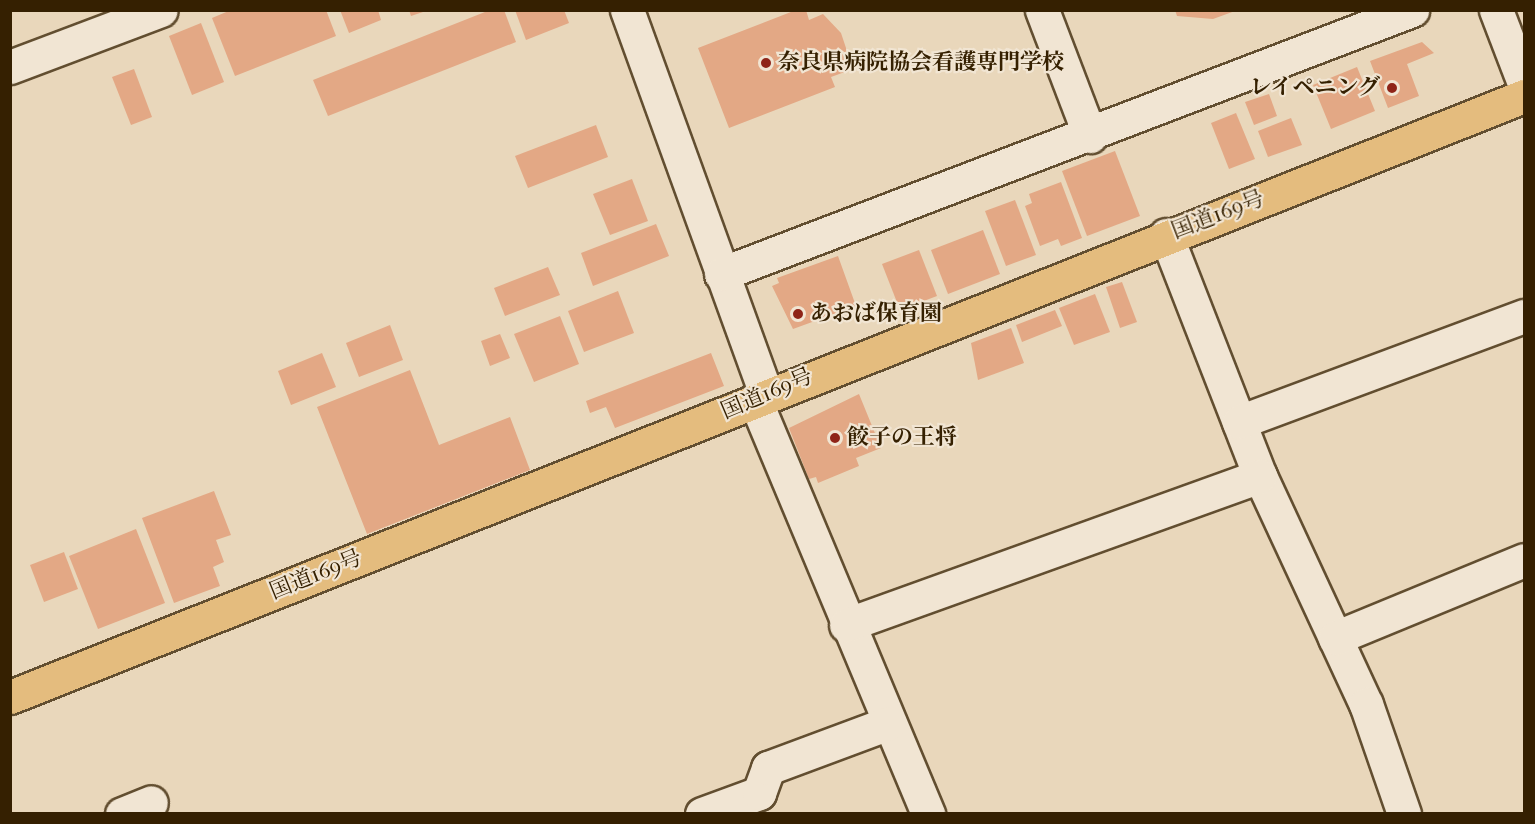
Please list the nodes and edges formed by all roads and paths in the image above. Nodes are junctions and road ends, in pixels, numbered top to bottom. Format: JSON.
{"nodes":[{"id":1,"x":161,"y":10,"type":"edge"},
{"id":2,"x":627,"y":10,"type":"edge"},
{"id":3,"x":1042,"y":10,"type":"edge"},
{"id":4,"x":1412,"y":10,"type":"edge"},
{"id":5,"x":1496,"y":10,"type":"edge"},
{"id":6,"x":10,"y":67,"type":"edge"},
{"id":7,"x":1524,"y":83,"type":"edge"},
{"id":8,"x":1524,"y":96,"type":"edge"},
{"id":9,"x":1090,"y":136,"type":"junction"},
{"id":10,"x":1166,"y":235,"type":"junction"},
{"id":11,"x":721,"y":274,"type":"junction"},
{"id":12,"x":1524,"y":316,"type":"edge"},
{"id":13,"x":761,"y":397,"type":"junction"},
{"id":14,"x":1239,"y":422,"type":"junction"},
{"id":15,"x":1260,"y":476,"type":"junction"},
{"id":16,"x":1524,"y":560,"type":"edge"},
{"id":17,"x":846,"y":625,"type":"junction"},
{"id":18,"x":1335,"y":639,"type":"junction"},
{"id":19,"x":10,"y":697,"type":"edge"},
{"id":20,"x":889,"y":723,"type":"junction"},
{"id":21,"x":702,"y":813,"type":"edge"},
{"id":22,"x":928,"y":813,"type":"edge"},
{"id":23,"x":1404,"y":813,"type":"edge"}],
"edges":[{"from":1,"to":6,"type":"street"},
{"from":2,"to":11,"type":"street"},
{"from":3,"to":9,"type":"street"},
{"from":4,"to":9,"type":"street"},
{"from":5,"to":7,"type":"street"},
{"from":8,"to":10,"type":"highway","name":"国道169号"},
{"from":9,"to":11,"type":"street"},
{"from":10,"to":13,"type":"highway","name":"国道169号"},
{"from":10,"to":14,"type":"street"},
{"from":11,"to":13,"type":"street"},
{"from":12,"to":14,"type":"street"},
{"from":13,"to":17,"type":"street"},
{"from":13,"to":19,"type":"highway","name":"国道169号"},
{"from":14,"to":15,"type":"street"},
{"from":15,"to":17,"type":"street"},
{"from":15,"to":18,"type":"street"},
{"from":16,"to":18,"type":"street"},
{"from":17,"to":20,"type":"street"},
{"from":18,"to":23,"type":"street"},
{"from":20,"to":21,"type":"street"},
{"from":20,"to":22,"type":"street"}]}
